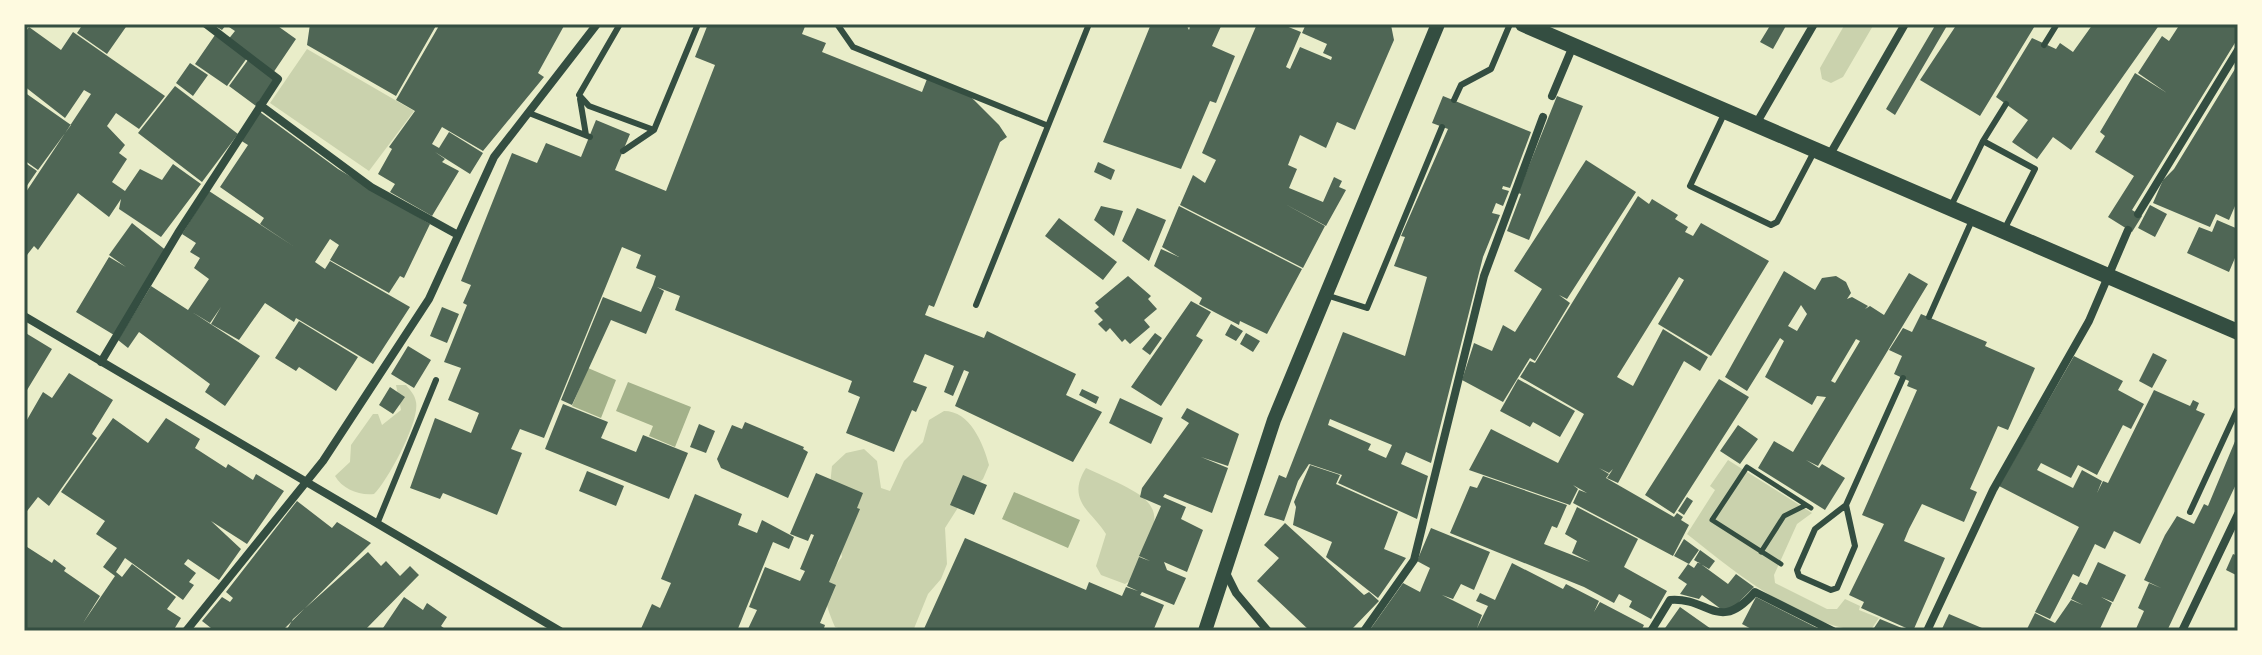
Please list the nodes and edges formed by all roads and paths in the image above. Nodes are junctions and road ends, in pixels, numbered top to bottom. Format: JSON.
{"nodes":[{"id":1,"x":206,"y":24,"type":"edge"},
{"id":2,"x":597,"y":24,"type":"edge"},
{"id":3,"x":620,"y":24,"type":"edge"},
{"id":4,"x":698,"y":24,"type":"edge"},
{"id":5,"x":837,"y":24,"type":"edge"},
{"id":6,"x":1089,"y":24,"type":"edge"},
{"id":7,"x":1438,"y":24,"type":"edge"},
{"id":8,"x":1510,"y":24,"type":"edge"},
{"id":9,"x":1523,"y":24,"type":"edge"},
{"id":10,"x":1814,"y":24,"type":"edge"},
{"id":11,"x":1905,"y":24,"type":"edge"},
{"id":12,"x":2057,"y":24,"type":"edge"},
{"id":13,"x":2044,"y":45,"type":"dead end"},
{"id":14,"x":1574,"y":46,"type":"junction"},
{"id":15,"x":2238,"y":50,"type":"edge"},
{"id":16,"x":579,"y":95,"type":"junction"},
{"id":17,"x":1552,"y":96,"type":"dead end"},
{"id":18,"x":1454,"y":100,"type":"dead end"},
{"id":19,"x":2006,"y":104,"type":"dead end"},
{"id":20,"x":260,"y":105,"type":"junction"},
{"id":21,"x":1725,"y":111,"type":"junction"},
{"id":22,"x":529,"y":113,"type":"junction"},
{"id":23,"x":1543,"y":117,"type":"dead end"},
{"id":24,"x":1756,"y":124,"type":"junction"},
{"id":25,"x":1046,"y":125,"type":"junction"},
{"id":26,"x":1442,"y":127,"type":"dead end"},
{"id":27,"x":654,"y":130,"type":"junction"},
{"id":28,"x":1983,"y":141,"type":"junction"},
{"id":29,"x":623,"y":151,"type":"dead end"},
{"id":30,"x":1822,"y":153,"type":"junction"},
{"id":31,"x":1949,"y":208,"type":"junction"},
{"id":32,"x":2138,"y":214,"type":"dead end"},
{"id":33,"x":1973,"y":218,"type":"junction"},
{"id":34,"x":2128,"y":230,"type":"dead end"},
{"id":35,"x":2004,"y":231,"type":"junction"},
{"id":36,"x":458,"y":235,"type":"junction"},
{"id":37,"x":2108,"y":276,"type":"junction"},
{"id":38,"x":1325,"y":295,"type":"junction"},
{"id":39,"x":976,"y":305,"type":"dead end"},
{"id":40,"x":24,"y":316,"type":"edge"},
{"id":41,"x":1929,"y":317,"type":"dead end"},
{"id":42,"x":2238,"y":332,"type":"edge"},
{"id":43,"x":101,"y":362,"type":"junction"},
{"id":44,"x":1903,"y":378,"type":"dead end"},
{"id":45,"x":436,"y":380,"type":"dead end"},
{"id":46,"x":2238,"y":408,"type":"edge"},
{"id":47,"x":304,"y":484,"type":"junction"},
{"id":48,"x":1806,"y":505,"type":"junction"},
{"id":49,"x":1846,"y":505,"type":"junction"},
{"id":50,"x":1816,"y":511,"type":"dead end"},
{"id":51,"x":2190,"y":512,"type":"dead end"},
{"id":52,"x":2238,"y":514,"type":"edge"},
{"id":53,"x":377,"y":524,"type":"junction"},
{"id":54,"x":1761,"y":552,"type":"junction"},
{"id":55,"x":1780,"y":564,"type":"dead end"},
{"id":56,"x":1224,"y":570,"type":"junction"},
{"id":57,"x":186,"y":631,"type":"edge"},
{"id":58,"x":560,"y":631,"type":"edge"},
{"id":59,"x":1205,"y":631,"type":"edge"},
{"id":60,"x":1268,"y":631,"type":"edge"},
{"id":61,"x":1364,"y":631,"type":"edge"},
{"id":62,"x":1651,"y":631,"type":"edge"},
{"id":63,"x":1833,"y":631,"type":"edge"},
{"id":64,"x":1927,"y":631,"type":"edge"},
{"id":65,"x":2182,"y":631,"type":"edge"}],
"edges":[{"from":1,"to":20,"type":"street"},
{"from":2,"to":22,"type":"street"},
{"from":3,"to":16,"type":"lane"},
{"from":4,"to":27,"type":"lane"},
{"from":5,"to":25,"type":"lane"},
{"from":6,"to":25,"type":"lane"},
{"from":7,"to":38,"type":"street"},
{"from":8,"to":18,"type":"lane"},
{"from":9,"to":14,"type":"main road"},
{"from":10,"to":24,"type":"street"},
{"from":11,"to":30,"type":"street"},
{"from":12,"to":13,"type":"lane"},
{"from":14,"to":17,"type":"street"},
{"from":14,"to":21,"type":"main road"},
{"from":15,"to":32,"type":"street"},
{"from":16,"to":22,"type":"lane"},
{"from":16,"to":27,"type":"lane"},
{"from":19,"to":28,"type":"lane"},
{"from":20,"to":36,"type":"street"},
{"from":20,"to":43,"type":"street"},
{"from":21,"to":24,"type":"main road"},
{"from":21,"to":30,"type":"lane"},
{"from":22,"to":36,"type":"street"},
{"from":23,"to":61,"type":"street"},
{"from":24,"to":30,"type":"main road"},
{"from":25,"to":39,"type":"lane"},
{"from":26,"to":38,"type":"lane"},
{"from":27,"to":29,"type":"lane"},
{"from":28,"to":31,"type":"lane"},
{"from":28,"to":35,"type":"lane"},
{"from":30,"to":31,"type":"main road"},
{"from":31,"to":33,"type":"main road"},
{"from":33,"to":35,"type":"main road"},
{"from":33,"to":41,"type":"lane"},
{"from":34,"to":37,"type":"street"},
{"from":35,"to":37,"type":"main road"},
{"from":36,"to":47,"type":"street"},
{"from":37,"to":42,"type":"main road"},
{"from":37,"to":64,"type":"street"},
{"from":38,"to":56,"type":"street"},
{"from":40,"to":43,"type":"street"},
{"from":43,"to":47,"type":"street"},
{"from":44,"to":49,"type":"lane"},
{"from":45,"to":53,"type":"lane"},
{"from":46,"to":51,"type":"lane"},
{"from":47,"to":53,"type":"street"},
{"from":47,"to":57,"type":"street"},
{"from":48,"to":50,"type":"path"},
{"from":48,"to":54,"type":"path"},
{"from":48,"to":54,"type":"path"},
{"from":49,"to":49,"type":"lane"},
{"from":52,"to":65,"type":"street"},
{"from":53,"to":58,"type":"street"},
{"from":54,"to":55,"type":"path"},
{"from":56,"to":59,"type":"street"},
{"from":56,"to":60,"type":"street"},
{"from":62,"to":63,"type":"street"}]}
